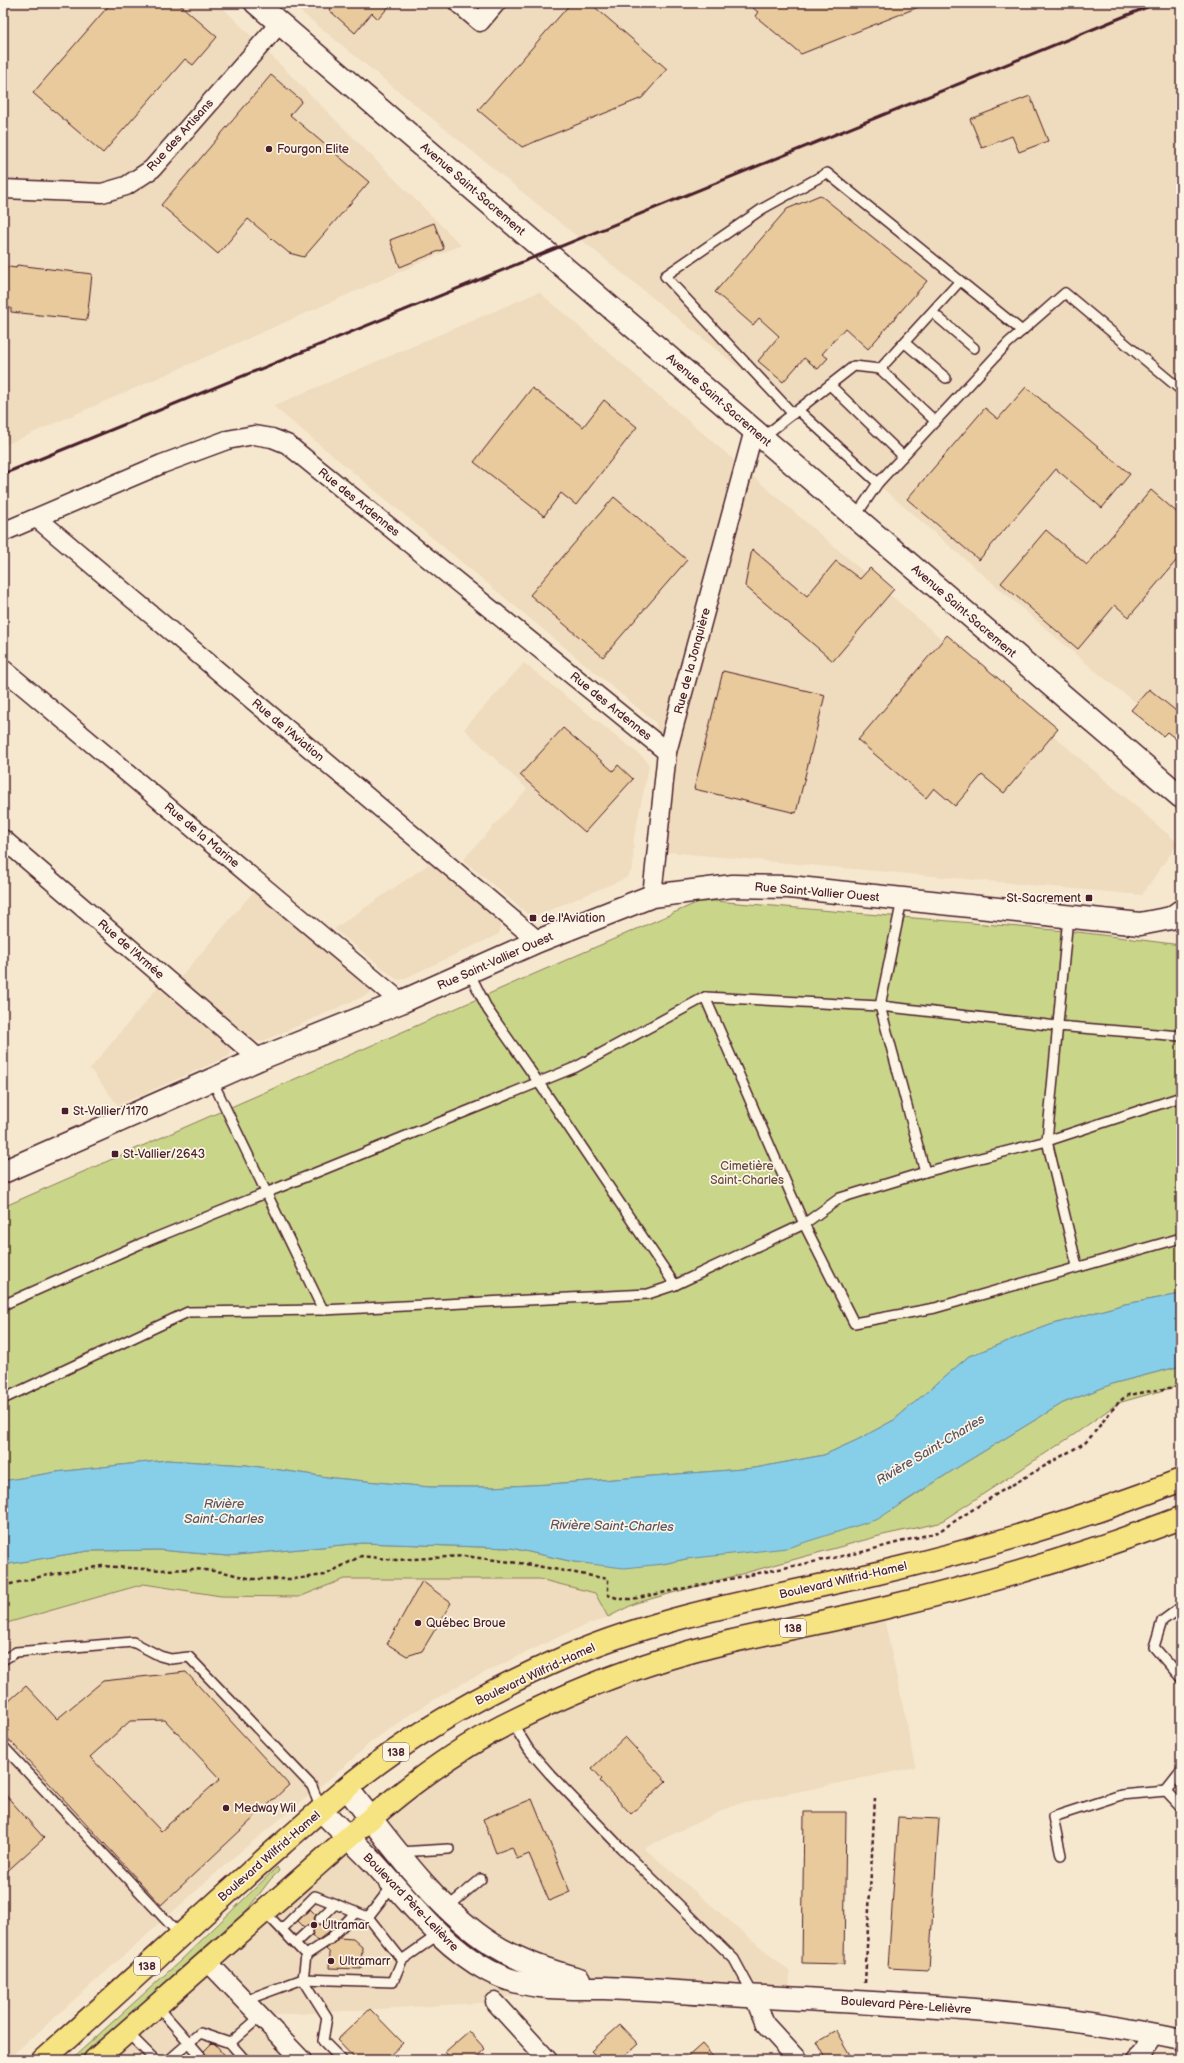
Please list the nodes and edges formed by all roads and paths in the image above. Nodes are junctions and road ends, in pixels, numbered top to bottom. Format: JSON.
{"nodes":[{"id":1,"x":256,"y":3,"type":"edge"},
{"id":2,"x":458,"y":3,"type":"edge"},
{"id":3,"x":496,"y":3,"type":"edge"},
{"id":4,"x":280,"y":23,"type":"junction"},
{"id":5,"x":3,"y":189,"type":"edge"},
{"id":6,"x":960,"y":281,"type":"junction"},
{"id":7,"x":933,"y":313,"type":"junction"},
{"id":8,"x":1022,"y":331,"type":"junction"},
{"id":9,"x":905,"y":343,"type":"junction"},
{"id":10,"x":974,"y":348,"type":"dead end"},
{"id":11,"x":880,"y":369,"type":"junction"},
{"id":12,"x":946,"y":378,"type":"dead end"},
{"id":13,"x":830,"y":385,"type":"junction"},
{"id":14,"x":1181,"y":390,"type":"edge"},
{"id":15,"x":795,"y":412,"type":"junction"},
{"id":16,"x":935,"y":421,"type":"junction"},
{"id":17,"x":758,"y":433,"type":"junction"},
{"id":18,"x":903,"y":456,"type":"junction"},
{"id":19,"x":878,"y":483,"type":"junction"},
{"id":20,"x":855,"y":517,"type":"junction"},
{"id":21,"x":38,"y":518,"type":"junction"},
{"id":22,"x":3,"y":532,"type":"edge"},
{"id":23,"x":3,"y":669,"type":"edge"},
{"id":24,"x":667,"y":752,"type":"junction"},
{"id":25,"x":1181,"y":797,"type":"edge"},
{"id":26,"x":3,"y":839,"type":"edge"},
{"id":27,"x":652,"y":896,"type":"junction"},
{"id":28,"x":902,"y":900,"type":"junction"},
{"id":29,"x":1181,"y":911,"type":"edge"},
{"id":30,"x":1068,"y":917,"type":"junction"},
{"id":31,"x":538,"y":941,"type":"junction"},
{"id":32,"x":469,"y":972,"type":"junction"},
{"id":33,"x":705,"y":997,"type":"junction"},
{"id":34,"x":401,"y":1002,"type":"junction"},
{"id":35,"x":880,"y":1006,"type":"junction"},
{"id":36,"x":1057,"y":1026,"type":"junction"},
{"id":37,"x":1181,"y":1036,"type":"edge"},
{"id":38,"x":259,"y":1059,"type":"junction"},
{"id":39,"x":212,"y":1080,"type":"junction"},
{"id":40,"x":539,"y":1083,"type":"junction"},
{"id":41,"x":1181,"y":1097,"type":"edge"},
{"id":42,"x":1047,"y":1141,"type":"junction"},
{"id":43,"x":3,"y":1172,"type":"edge"},
{"id":44,"x":925,"y":1172,"type":"junction"},
{"id":45,"x":267,"y":1193,"type":"junction"},
{"id":46,"x":804,"y":1224,"type":"junction"},
{"id":47,"x":1181,"y":1238,"type":"edge"},
{"id":48,"x":1077,"y":1266,"type":"junction"},
{"id":49,"x":675,"y":1285,"type":"junction"},
{"id":50,"x":3,"y":1305,"type":"edge"},
{"id":51,"x":323,"y":1310,"type":"junction"},
{"id":52,"x":1181,"y":1386,"type":"edge"},
{"id":53,"x":3,"y":1399,"type":"edge"},
{"id":54,"x":1181,"y":1480,"type":"edge"},
{"id":55,"x":1181,"y":1518,"type":"edge"},
{"id":56,"x":3,"y":1586,"type":"edge"},
{"id":57,"x":1181,"y":1607,"type":"edge"},
{"id":58,"x":3,"y":1660,"type":"edge"},
{"id":59,"x":1181,"y":1678,"type":"edge"},
{"id":60,"x":511,"y":1721,"type":"junction"},
{"id":61,"x":3,"y":1746,"type":"edge"},
{"id":62,"x":1181,"y":1772,"type":"edge"},
{"id":63,"x":347,"y":1788,"type":"junction"},
{"id":64,"x":1166,"y":1792,"type":"junction"},
{"id":65,"x":875,"y":1798,"type":"dead end"},
{"id":66,"x":1181,"y":1807,"type":"edge"},
{"id":67,"x":321,"y":1810,"type":"junction"},
{"id":68,"x":371,"y":1818,"type":"junction"},
{"id":69,"x":348,"y":1838,"type":"junction"},
{"id":70,"x":449,"y":1849,"type":"dead end"},
{"id":71,"x":398,"y":1852,"type":"junction"},
{"id":72,"x":1061,"y":1855,"type":"dead end"},
{"id":73,"x":481,"y":1879,"type":"dead end"},
{"id":74,"x":393,"y":1885,"type":"junction"},
{"id":75,"x":335,"y":1904,"type":"junction"},
{"id":76,"x":448,"y":1907,"type":"junction"},
{"id":77,"x":264,"y":1911,"type":"junction"},
{"id":78,"x":356,"y":1912,"type":"junction"},
{"id":79,"x":368,"y":1917,"type":"junction"},
{"id":80,"x":320,"y":1919,"type":"dead end"},
{"id":81,"x":282,"y":1929,"type":"junction"},
{"id":82,"x":308,"y":1931,"type":"dead end"},
{"id":83,"x":440,"y":1934,"type":"junction"},
{"id":84,"x":180,"y":1935,"type":"junction"},
{"id":85,"x":295,"y":1943,"type":"junction"},
{"id":86,"x":306,"y":1955,"type":"junction"},
{"id":87,"x":402,"y":1960,"type":"junction"},
{"id":88,"x":207,"y":1961,"type":"junction"},
{"id":89,"x":303,"y":1979,"type":"junction"},
{"id":90,"x":629,"y":1989,"type":"junction"},
{"id":91,"x":754,"y":1997,"type":"junction"},
{"id":92,"x":246,"y":2000,"type":"junction"},
{"id":93,"x":495,"y":2002,"type":"dead end"},
{"id":94,"x":864,"y":2002,"type":"junction"},
{"id":95,"x":156,"y":2006,"type":"junction"},
{"id":96,"x":261,"y":2016,"type":"junction"},
{"id":97,"x":127,"y":2032,"type":"junction"},
{"id":98,"x":1155,"y":2033,"type":"junction"},
{"id":99,"x":1181,"y":2039,"type":"edge"},
{"id":100,"x":189,"y":2043,"type":"junction"},
{"id":101,"x":230,"y":2043,"type":"junction"},
{"id":102,"x":200,"y":2055,"type":"dead end"},
{"id":103,"x":43,"y":2060,"type":"edge"},
{"id":104,"x":95,"y":2060,"type":"edge"},
{"id":105,"x":155,"y":2060,"type":"edge"},
{"id":106,"x":169,"y":2060,"type":"edge"},
{"id":107,"x":245,"y":2060,"type":"edge"},
{"id":108,"x":302,"y":2060,"type":"edge"},
{"id":109,"x":342,"y":2060,"type":"edge"},
{"id":110,"x":548,"y":2060,"type":"edge"},
{"id":111,"x":798,"y":2060,"type":"edge"},
{"id":112,"x":1135,"y":2060,"type":"edge"}],
"edges":[{"from":1,"to":4,"type":"main road","name":"Avenue Saint-Sacrement"},
{"from":2,"to":3,"type":"street"},
{"from":4,"to":5,"type":"street","name":"Rue des Artisans"},
{"from":4,"to":17,"type":"main road","name":"Avenue Saint-Sacrement"},
{"from":6,"to":7,"type":"lane"},
{"from":6,"to":8,"type":"lane"},
{"from":6,"to":15,"type":"lane"},
{"from":7,"to":9,"type":"lane"},
{"from":7,"to":10,"type":"lane"},
{"from":8,"to":14,"type":"lane"},
{"from":8,"to":16,"type":"lane"},
{"from":9,"to":11,"type":"lane"},
{"from":9,"to":12,"type":"lane"},
{"from":11,"to":13,"type":"lane"},
{"from":11,"to":16,"type":"lane"},
{"from":13,"to":15,"type":"lane"},
{"from":13,"to":18,"type":"lane"},
{"from":15,"to":17,"type":"lane"},
{"from":15,"to":19,"type":"lane"},
{"from":16,"to":18,"type":"lane"},
{"from":17,"to":20,"type":"main road","name":"Avenue Saint-Sacrement"},
{"from":17,"to":24,"type":"street","name":"Rue de la Jonquière"},
{"from":18,"to":19,"type":"lane"},
{"from":19,"to":20,"type":"lane"},
{"from":20,"to":25,"type":"main road","name":"Avenue Saint-Sacrement"},
{"from":21,"to":22,"type":"street","name":"Rue des Ardennes"},
{"from":21,"to":24,"type":"street","name":"Rue des Ardennes"},
{"from":21,"to":31,"type":"street","name":"Rue de l'Aviation"},
{"from":23,"to":34,"type":"street","name":"Rue de la Marine"},
{"from":24,"to":27,"type":"street","name":"Rue de la Jonquière"},
{"from":26,"to":38,"type":"street","name":"Rue de l'Armée"},
{"from":27,"to":28,"type":"main road","name":"Rue Saint-Vallier Ouest"},
{"from":27,"to":31,"type":"main road","name":"Rue Saint-Vallier Ouest"},
{"from":28,"to":30,"type":"main road","name":"Rue Saint-Vallier Ouest"},
{"from":28,"to":35,"type":"lane"},
{"from":29,"to":30,"type":"main road","name":"Rue Saint-Vallier Ouest"},
{"from":30,"to":36,"type":"lane"},
{"from":31,"to":32,"type":"main road","name":"Rue Saint-Vallier Ouest"},
{"from":32,"to":34,"type":"main road","name":"Rue Saint-Vallier Ouest"},
{"from":32,"to":40,"type":"lane"},
{"from":33,"to":35,"type":"lane"},
{"from":33,"to":40,"type":"lane"},
{"from":33,"to":46,"type":"lane"},
{"from":34,"to":38,"type":"main road","name":"Rue Saint-Vallier Ouest"},
{"from":35,"to":36,"type":"lane"},
{"from":35,"to":44,"type":"lane"},
{"from":36,"to":37,"type":"lane"},
{"from":36,"to":42,"type":"lane"},
{"from":38,"to":39,"type":"main road","name":"Rue Saint-Vallier Ouest"},
{"from":39,"to":43,"type":"main road","name":"Rue Saint-Vallier Ouest"},
{"from":39,"to":45,"type":"lane"},
{"from":40,"to":45,"type":"lane"},
{"from":40,"to":49,"type":"lane"},
{"from":41,"to":42,"type":"lane"},
{"from":42,"to":44,"type":"lane"},
{"from":42,"to":48,"type":"lane"},
{"from":44,"to":46,"type":"lane"},
{"from":45,"to":50,"type":"lane"},
{"from":45,"to":51,"type":"lane"},
{"from":46,"to":48,"type":"lane"},
{"from":46,"to":49,"type":"lane"},
{"from":47,"to":48,"type":"lane"},
{"from":49,"to":51,"type":"lane"},
{"from":51,"to":53,"type":"lane"},
{"from":52,"to":56,"type":"path"},
{"from":54,"to":63,"type":"main road","name":"Boulevard Wilfrid-Hamel","number":"138"},
{"from":55,"to":60,"type":"main road","number":"138"},
{"from":57,"to":59,"type":"lane"},
{"from":58,"to":67,"type":"lane"},
{"from":60,"to":68,"type":"main road","number":"138"},
{"from":60,"to":91,"type":"lane"},
{"from":61,"to":84,"type":"lane"},
{"from":62,"to":64,"type":"lane"},
{"from":63,"to":67,"type":"main road","name":"Boulevard Wilfrid-Hamel","number":"138"},
{"from":63,"to":68,"type":"main road","name":"Boulevard Père-Lelièvre"},
{"from":64,"to":66,"type":"lane"},
{"from":64,"to":72,"type":"lane"},
{"from":65,"to":94,"type":"path"},
{"from":67,"to":69,"type":"main road","name":"Boulevard Père-Lelièvre"},
{"from":67,"to":84,"type":"main road","name":"Boulevard Wilfrid-Hamel","number":"138"},
{"from":68,"to":69,"type":"main road","number":"138"},
{"from":68,"to":71,"type":"main road","name":"Boulevard Père-Lelièvre"},
{"from":69,"to":74,"type":"main road","name":"Boulevard Père-Lelièvre"},
{"from":69,"to":77,"type":"main road","number":"138"},
{"from":70,"to":71,"type":"lane"},
{"from":71,"to":76,"type":"main road","name":"Boulevard Père-Lelièvre"},
{"from":73,"to":76,"type":"lane"},
{"from":74,"to":79,"type":"lane"},
{"from":74,"to":83,"type":"main road","name":"Boulevard Père-Lelièvre"},
{"from":75,"to":78,"type":"lane"},
{"from":75,"to":80,"type":"lane"},
{"from":75,"to":81,"type":"lane"},
{"from":76,"to":90,"type":"main road","name":"Boulevard Père-Lelièvre"},
{"from":77,"to":81,"type":"lane"},
{"from":77,"to":88,"type":"main road","number":"138"},
{"from":78,"to":79,"type":"lane"},
{"from":78,"to":86,"type":"lane"},
{"from":79,"to":87,"type":"lane"},
{"from":81,"to":85,"type":"lane"},
{"from":82,"to":85,"type":"lane"},
{"from":83,"to":87,"type":"lane"},
{"from":83,"to":90,"type":"main road","name":"Boulevard Père-Lelièvre"},
{"from":84,"to":103,"type":"main road","name":"Boulevard Wilfrid-Hamel","number":"138"},
{"from":85,"to":86,"type":"lane"},
{"from":86,"to":89,"type":"lane"},
{"from":87,"to":89,"type":"lane"},
{"from":88,"to":92,"type":"street"},
{"from":88,"to":95,"type":"main road","number":"138"},
{"from":89,"to":92,"type":"lane"},
{"from":89,"to":109,"type":"lane"},
{"from":90,"to":91,"type":"main road","name":"Boulevard Père-Lelièvre"},
{"from":91,"to":94,"type":"main road","name":"Boulevard Père-Lelièvre"},
{"from":91,"to":111,"type":"street"},
{"from":92,"to":96,"type":"street"},
{"from":93,"to":110,"type":"street"},
{"from":94,"to":98,"type":"main road","name":"Boulevard Père-Lelièvre"},
{"from":95,"to":97,"type":"main road","number":"138"},
{"from":95,"to":100,"type":"lane"},
{"from":96,"to":101,"type":"lane"},
{"from":96,"to":108,"type":"street"},
{"from":97,"to":104,"type":"main road","number":"138"},
{"from":97,"to":105,"type":"lane"},
{"from":98,"to":99,"type":"main road","name":"Boulevard Père-Lelièvre"},
{"from":98,"to":112,"type":"street"},
{"from":100,"to":101,"type":"lane"},
{"from":100,"to":102,"type":"lane"},
{"from":100,"to":106,"type":"lane"},
{"from":101,"to":107,"type":"lane"}]}
